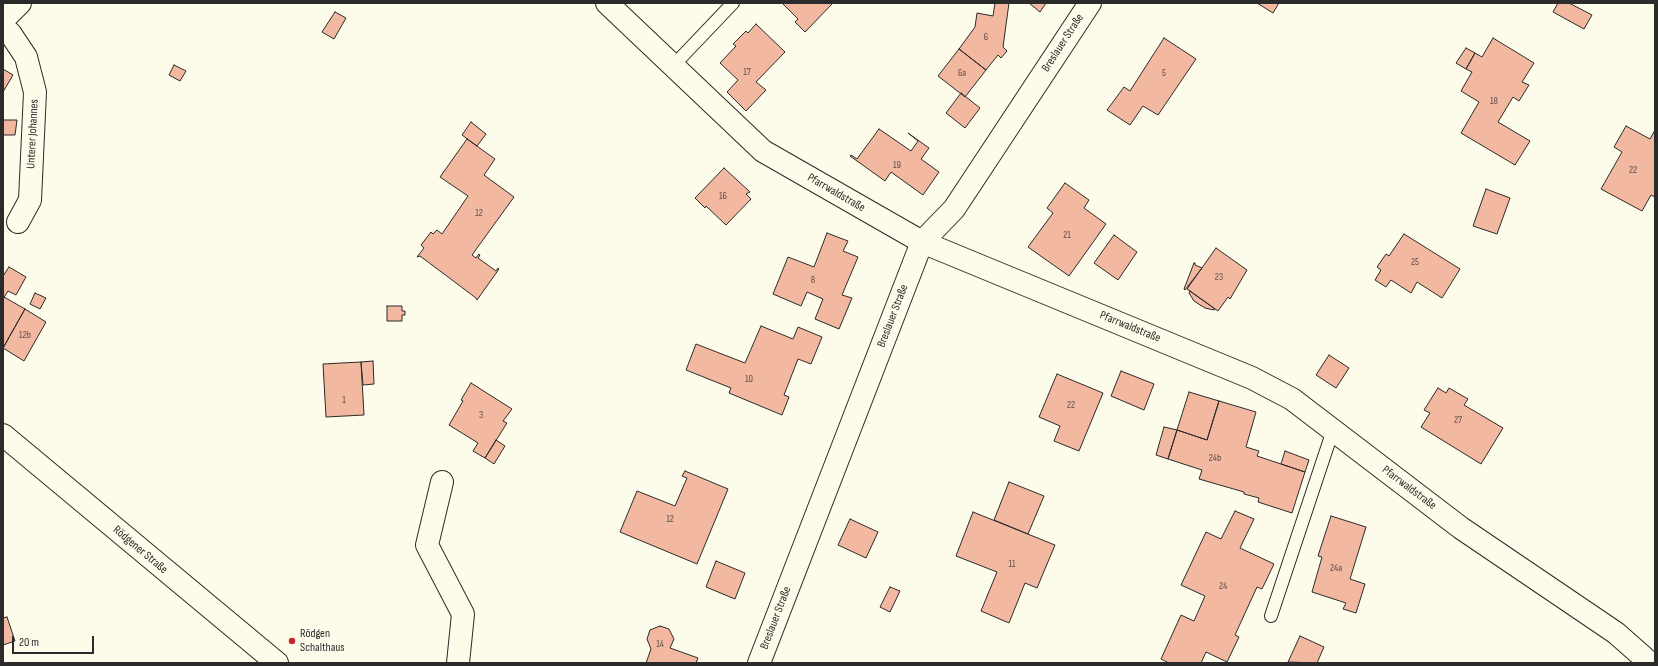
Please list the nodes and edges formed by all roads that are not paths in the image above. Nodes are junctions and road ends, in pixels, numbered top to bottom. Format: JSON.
{"nodes":[{"id":1,"x":20,"y":3,"type":"edge"},
{"id":2,"x":607,"y":3,"type":"edge"},
{"id":3,"x":733,"y":3,"type":"edge"},
{"id":4,"x":1090,"y":3,"type":"edge"},
{"id":5,"x":3,"y":20,"type":"edge"},
{"id":6,"x":3,"y":27,"type":"edge"},
{"id":7,"x":673,"y":66,"type":"junction"},
{"id":8,"x":18,"y":222,"type":"dead end"},
{"id":9,"x":922,"y":242,"type":"junction"},
{"id":10,"x":1333,"y":430,"type":"junction"},
{"id":11,"x":3,"y":435,"type":"edge"},
{"id":12,"x":442,"y":482,"type":"dead end"},
{"id":13,"x":1271,"y":616,"type":"dead end"},
{"id":14,"x":277,"y":663,"type":"edge"},
{"id":15,"x":458,"y":663,"type":"edge"},
{"id":16,"x":759,"y":663,"type":"edge"},
{"id":17,"x":1650,"y":663,"type":"edge"}],
"edges":[{"from":1,"to":5,"type":"street"},
{"from":2,"to":7,"type":"street","name":"Pfarrwaldstraße"},
{"from":3,"to":7,"type":"lane"},
{"from":4,"to":9,"type":"street","name":"Breslauer Straße"},
{"from":6,"to":8,"type":"street","name":"Unterer Johannes"},
{"from":7,"to":9,"type":"street","name":"Pfarrwaldstraße"},
{"from":9,"to":10,"type":"street","name":"Pfarrwaldstraße"},
{"from":9,"to":16,"type":"street","name":"Breslauer Straße"},
{"from":10,"to":13,"type":"lane"},
{"from":10,"to":17,"type":"street","name":"Pfarrwaldstraße"},
{"from":11,"to":14,"type":"street","name":"Rödgener Straße"},
{"from":12,"to":15,"type":"street"}]}
